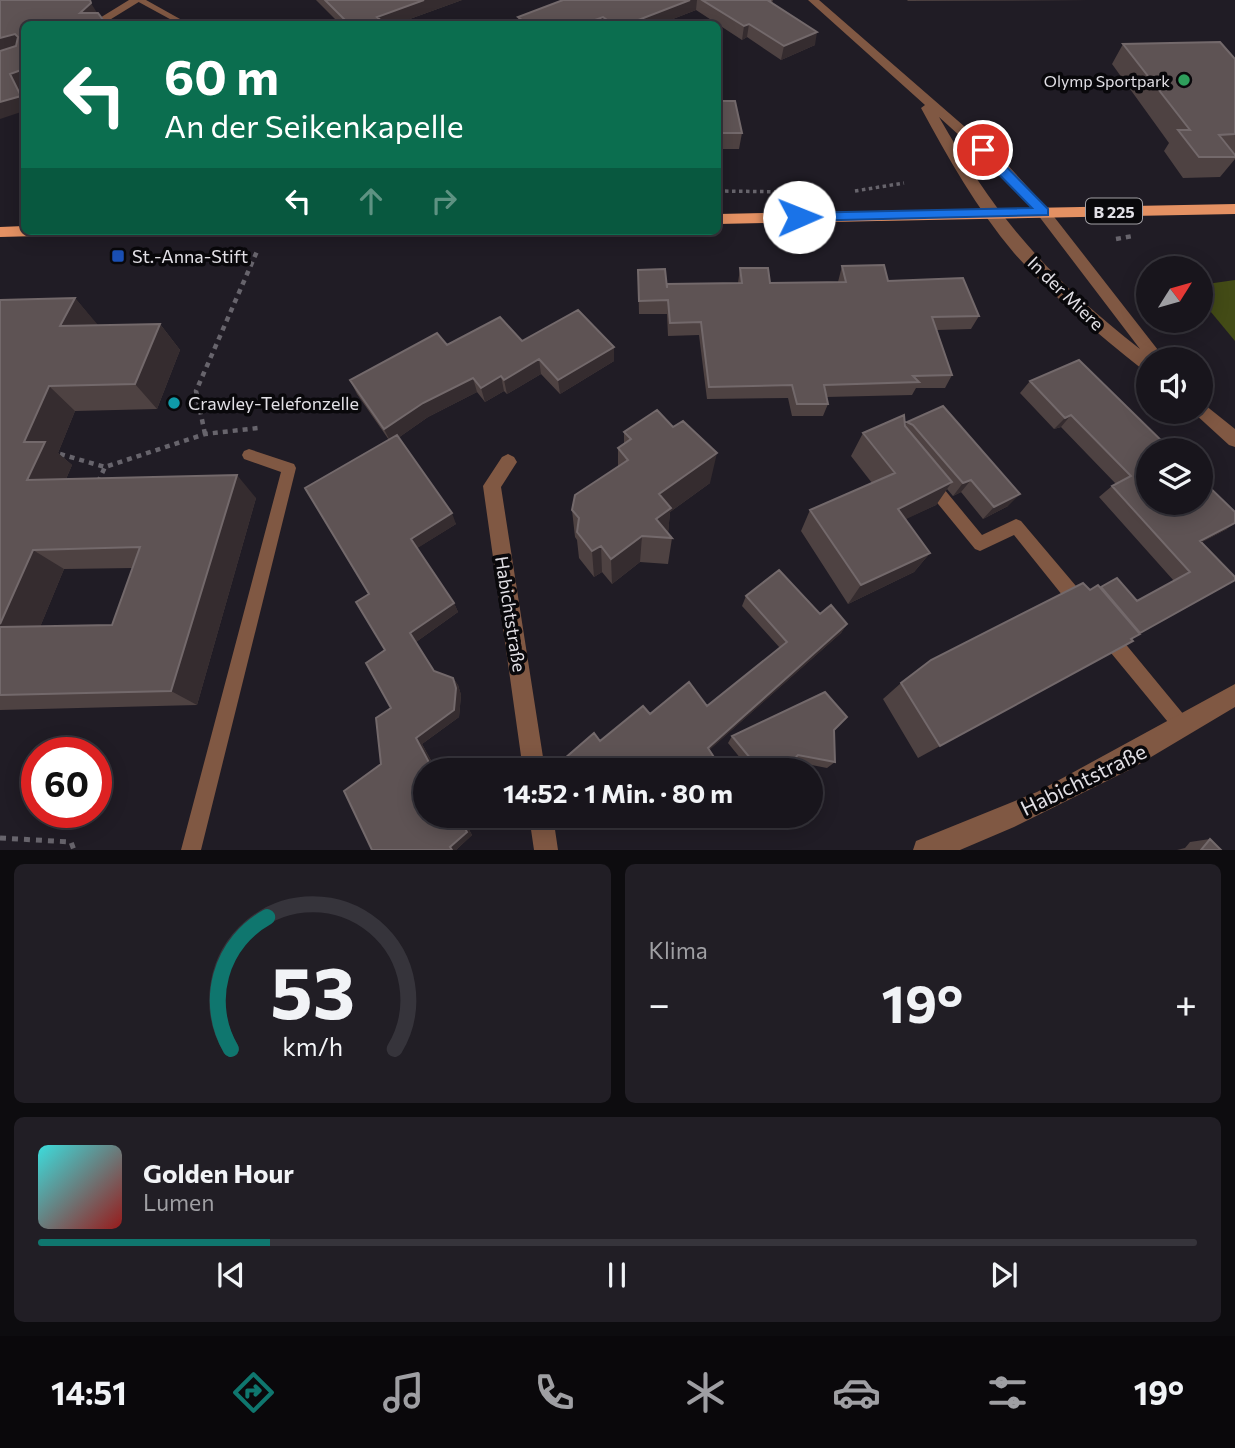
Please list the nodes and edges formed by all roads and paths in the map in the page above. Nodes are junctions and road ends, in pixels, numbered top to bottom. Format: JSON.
{"nodes":[{"id":1,"x":138,"y":0,"type":"edge"},
{"id":2,"x":813,"y":0,"type":"edge"},
{"id":3,"x":101,"y":21,"type":"edge"},
{"id":4,"x":179,"y":21,"type":"edge"},
{"id":5,"x":920,"y":96,"type":"junction"},
{"id":6,"x":904,"y":183,"type":"dead end"},
{"id":7,"x":721,"y":191,"type":"edge"},
{"id":8,"x":854,"y":191,"type":"dead end"},
{"id":9,"x":801,"y":192,"type":"dead end"},
{"id":10,"x":1235,"y":209,"type":"edge"},
{"id":11,"x":1044,"y":212,"type":"junction"},
{"id":12,"x":992,"y":214,"type":"junction"},
{"id":13,"x":721,"y":219,"type":"edge"},
{"id":14,"x":21,"y":231,"type":"edge"},
{"id":15,"x":0,"y":232,"type":"edge"},
{"id":16,"x":258,"y":248,"type":"dead end"},
{"id":17,"x":1148,"y":347,"type":"edge"},
{"id":18,"x":1136,"y":355,"type":"edge"},
{"id":19,"x":1213,"y":420,"type":"edge"},
{"id":20,"x":258,"y":428,"type":"dead end"},
{"id":21,"x":205,"y":434,"type":"junction"},
{"id":22,"x":1235,"y":439,"type":"edge"},
{"id":23,"x":60,"y":454,"type":"dead end"},
{"id":24,"x":249,"y":455,"type":"dead end"},
{"id":25,"x":508,"y":462,"type":"dead end"},
{"id":26,"x":105,"y":467,"type":"junction"},
{"id":27,"x":922,"y":474,"type":"edge"},
{"id":28,"x":95,"y":487,"type":"edge"},
{"id":29,"x":1235,"y":695,"type":"edge"},
{"id":30,"x":1183,"y":726,"type":"junction"},
{"id":31,"x":532,"y":758,"type":"edge"},
{"id":32,"x":543,"y":828,"type":"edge"},
{"id":33,"x":0,"y":838,"type":"edge"},
{"id":34,"x":74,"y":849,"type":"edge"},
{"id":35,"x":191,"y":849,"type":"edge"},
{"id":36,"x":546,"y":849,"type":"edge"},
{"id":37,"x":925,"y":849,"type":"edge"}],
"edges":[{"from":1,"to":3,"type":"street"},
{"from":1,"to":4,"type":"lane"},
{"from":2,"to":5,"type":"street","name":"In der Miere"},
{"from":5,"to":11,"type":"street","name":"In der Miere"},
{"from":5,"to":12,"type":"street","name":"In der Miere"},
{"from":6,"to":8,"type":"path"},
{"from":7,"to":9,"type":"path"},
{"from":10,"to":11,"type":"main road","number":"B 225"},
{"from":11,"to":12,"type":"main road","number":"B 225"},
{"from":11,"to":17,"type":"street","name":"In der Miere"},
{"from":12,"to":13,"type":"main road","number":"B 225"},
{"from":12,"to":18,"type":"street","name":"In der Miere"},
{"from":14,"to":15,"type":"main road"},
{"from":16,"to":21,"type":"path"},
{"from":19,"to":22,"type":"street"},
{"from":20,"to":21,"type":"path"},
{"from":21,"to":26,"type":"path"},
{"from":23,"to":26,"type":"path"},
{"from":24,"to":35,"type":"lane"},
{"from":25,"to":31,"type":"street","name":"Habichtstraße"},
{"from":26,"to":28,"type":"path"},
{"from":27,"to":30,"type":"lane"},
{"from":29,"to":30,"type":"street","name":"Habichtstraße"},
{"from":30,"to":37,"type":"street","name":"Habichtstraße"},
{"from":32,"to":36,"type":"street"},
{"from":33,"to":34,"type":"path"}]}
